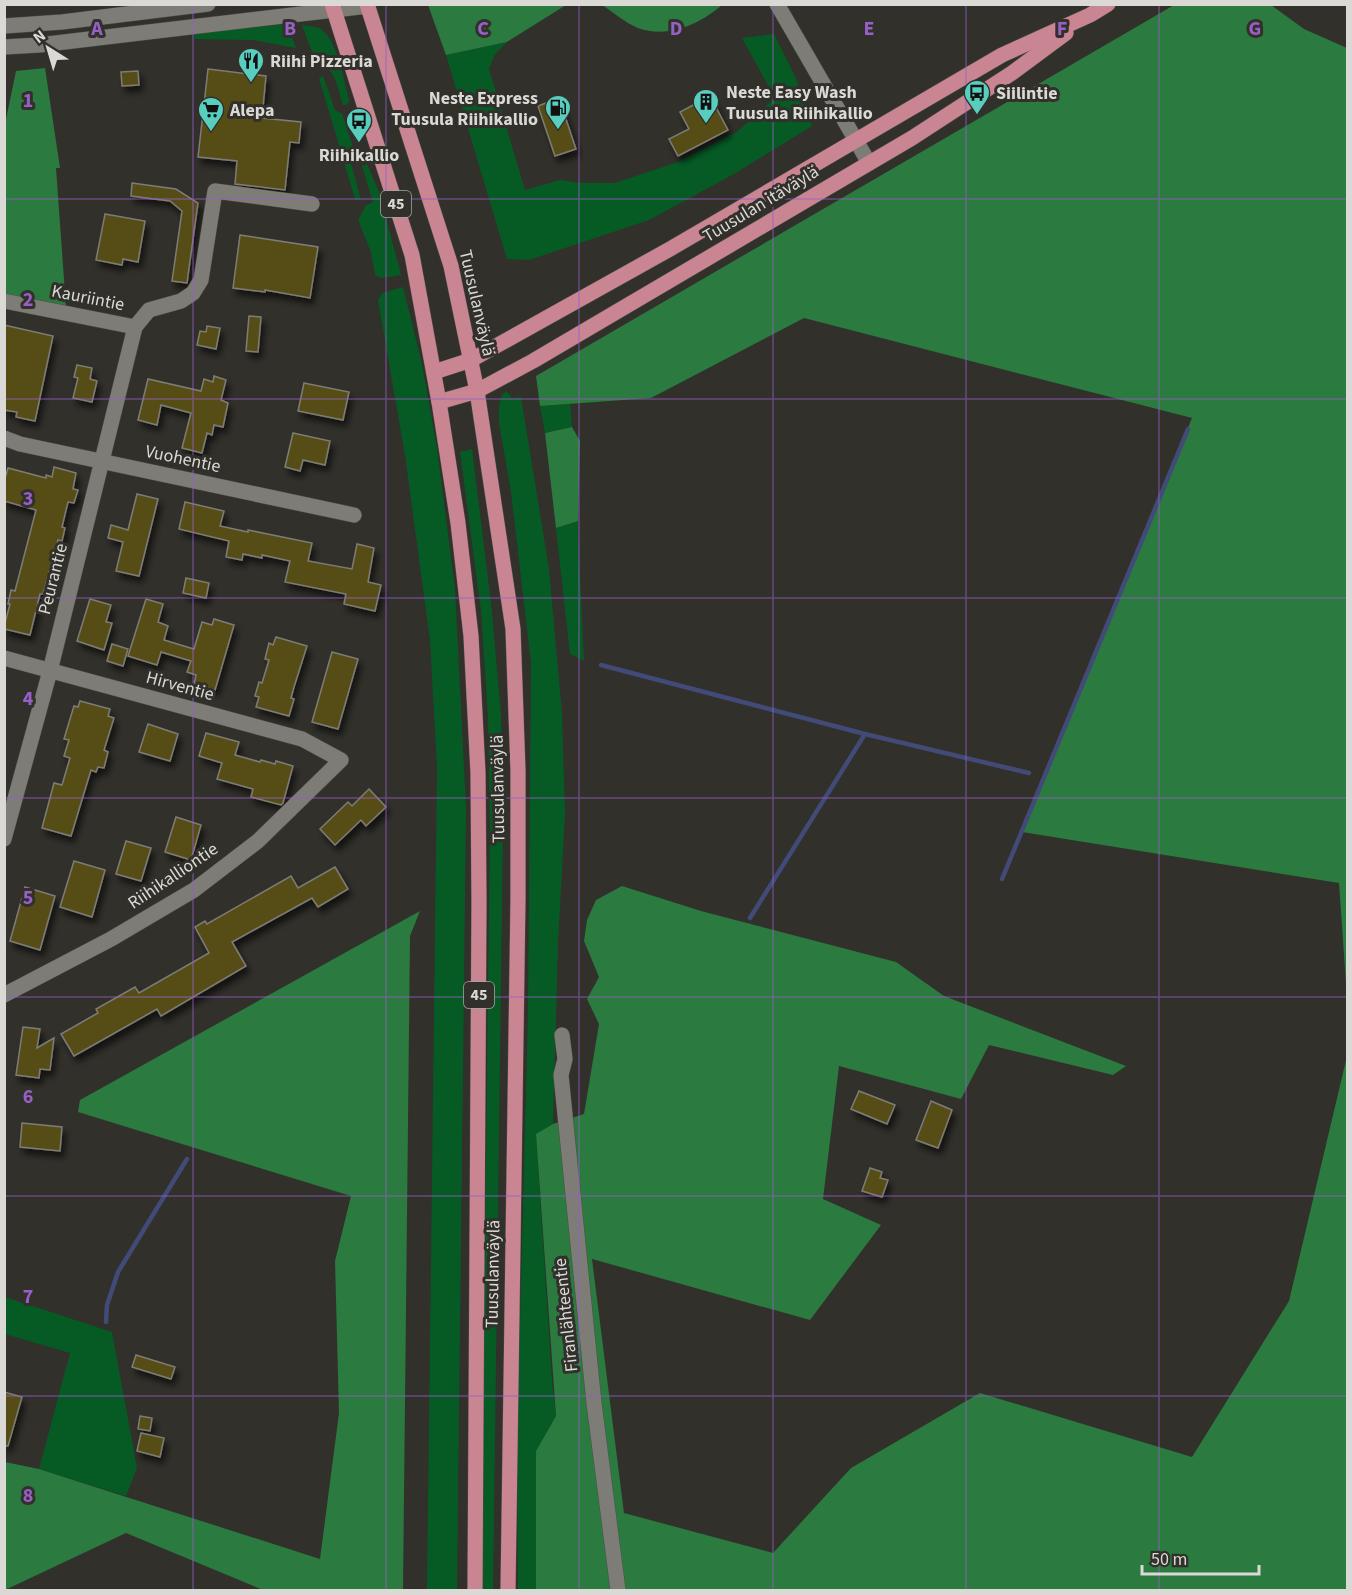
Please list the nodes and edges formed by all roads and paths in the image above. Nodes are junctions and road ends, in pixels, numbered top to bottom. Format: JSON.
{"nodes":[{"id":1,"x":208,"y":4,"type":"edge"},
{"id":2,"x":777,"y":4,"type":"edge"},
{"id":3,"x":1108,"y":4,"type":"edge"},
{"id":4,"x":367,"y":5,"type":"edge"},
{"id":5,"x":333,"y":8,"type":"edge"},
{"id":6,"x":1090,"y":15,"type":"junction"},
{"id":7,"x":4,"y":26,"type":"edge"},
{"id":8,"x":4,"y":47,"type":"edge"},
{"id":9,"x":856,"y":141,"type":"junction"},
{"id":10,"x":869,"y":163,"type":"junction"},
{"id":11,"x":312,"y":204,"type":"dead end"},
{"id":12,"x":4,"y":301,"type":"edge"},
{"id":13,"x":135,"y":327,"type":"junction"},
{"id":14,"x":471,"y":360,"type":"junction"},
{"id":15,"x":434,"y":372,"type":"junction"},
{"id":16,"x":477,"y":391,"type":"junction"},
{"id":17,"x":439,"y":402,"type":"junction"},
{"id":18,"x":4,"y":438,"type":"edge"},
{"id":19,"x":103,"y":462,"type":"junction"},
{"id":20,"x":354,"y":516,"type":"dead end"},
{"id":21,"x":4,"y":658,"type":"edge"},
{"id":22,"x":50,"y":671,"type":"junction"},
{"id":23,"x":341,"y":760,"type":"joint"},
{"id":24,"x":4,"y":839,"type":"edge"},
{"id":25,"x":4,"y":995,"type":"edge"},
{"id":26,"x":562,"y":1035,"type":"dead end"},
{"id":27,"x":475,"y":1590,"type":"edge"},
{"id":28,"x":508,"y":1590,"type":"edge"},
{"id":29,"x":618,"y":1590,"type":"edge"}],
"edges":[{"from":1,"to":7,"type":"street"},
{"from":2,"to":9,"type":"street"},
{"from":3,"to":6,"type":"main road","name":"Tuusulan itäväylä"},
{"from":4,"to":5,"type":"street"},
{"from":4,"to":14,"type":"main road","name":"Tuusulanväylä","number":"45"},
{"from":5,"to":8,"type":"street"},
{"from":5,"to":15,"type":"main road","name":"Tuusulanväylä","number":"45"},
{"from":6,"to":9,"type":"main road","name":"Tuusulan itäväylä"},
{"from":6,"to":10,"type":"main road","name":"Tuusulan itäväylä"},
{"from":9,"to":10,"type":"street"},
{"from":9,"to":14,"type":"main road","name":"Tuusulan itäväylä"},
{"from":10,"to":16,"type":"main road","name":"Tuusulan itäväylä"},
{"from":11,"to":13,"type":"street","name":"Kauriintie"},
{"from":12,"to":13,"type":"street","name":"Kauriintie"},
{"from":13,"to":19,"type":"street","name":"Peurantie"},
{"from":14,"to":15,"type":"main road","name":"Tuusulan itäväylä"},
{"from":14,"to":16,"type":"main road","name":"Tuusulanväylä","number":"45"},
{"from":15,"to":17,"type":"main road","name":"Tuusulanväylä","number":"45"},
{"from":16,"to":17,"type":"main road","name":"Tuusulan itäväylä"},
{"from":16,"to":28,"type":"main road","name":"Tuusulanväylä","number":"45"},
{"from":17,"to":27,"type":"main road","name":"Tuusulanväylä","number":"45"},
{"from":18,"to":19,"type":"street","name":"Vuohentie"},
{"from":19,"to":20,"type":"street","name":"Vuohentie"},
{"from":19,"to":22,"type":"street","name":"Peurantie"},
{"from":21,"to":22,"type":"street","name":"Hirventie"},
{"from":22,"to":23,"type":"street","name":"Hirventie"},
{"from":22,"to":24,"type":"street","name":"Peurantie"},
{"from":23,"to":25,"type":"street","name":"Riihikalliontie"},
{"from":26,"to":29,"type":"street","name":"Firanlähteentie"}]}
